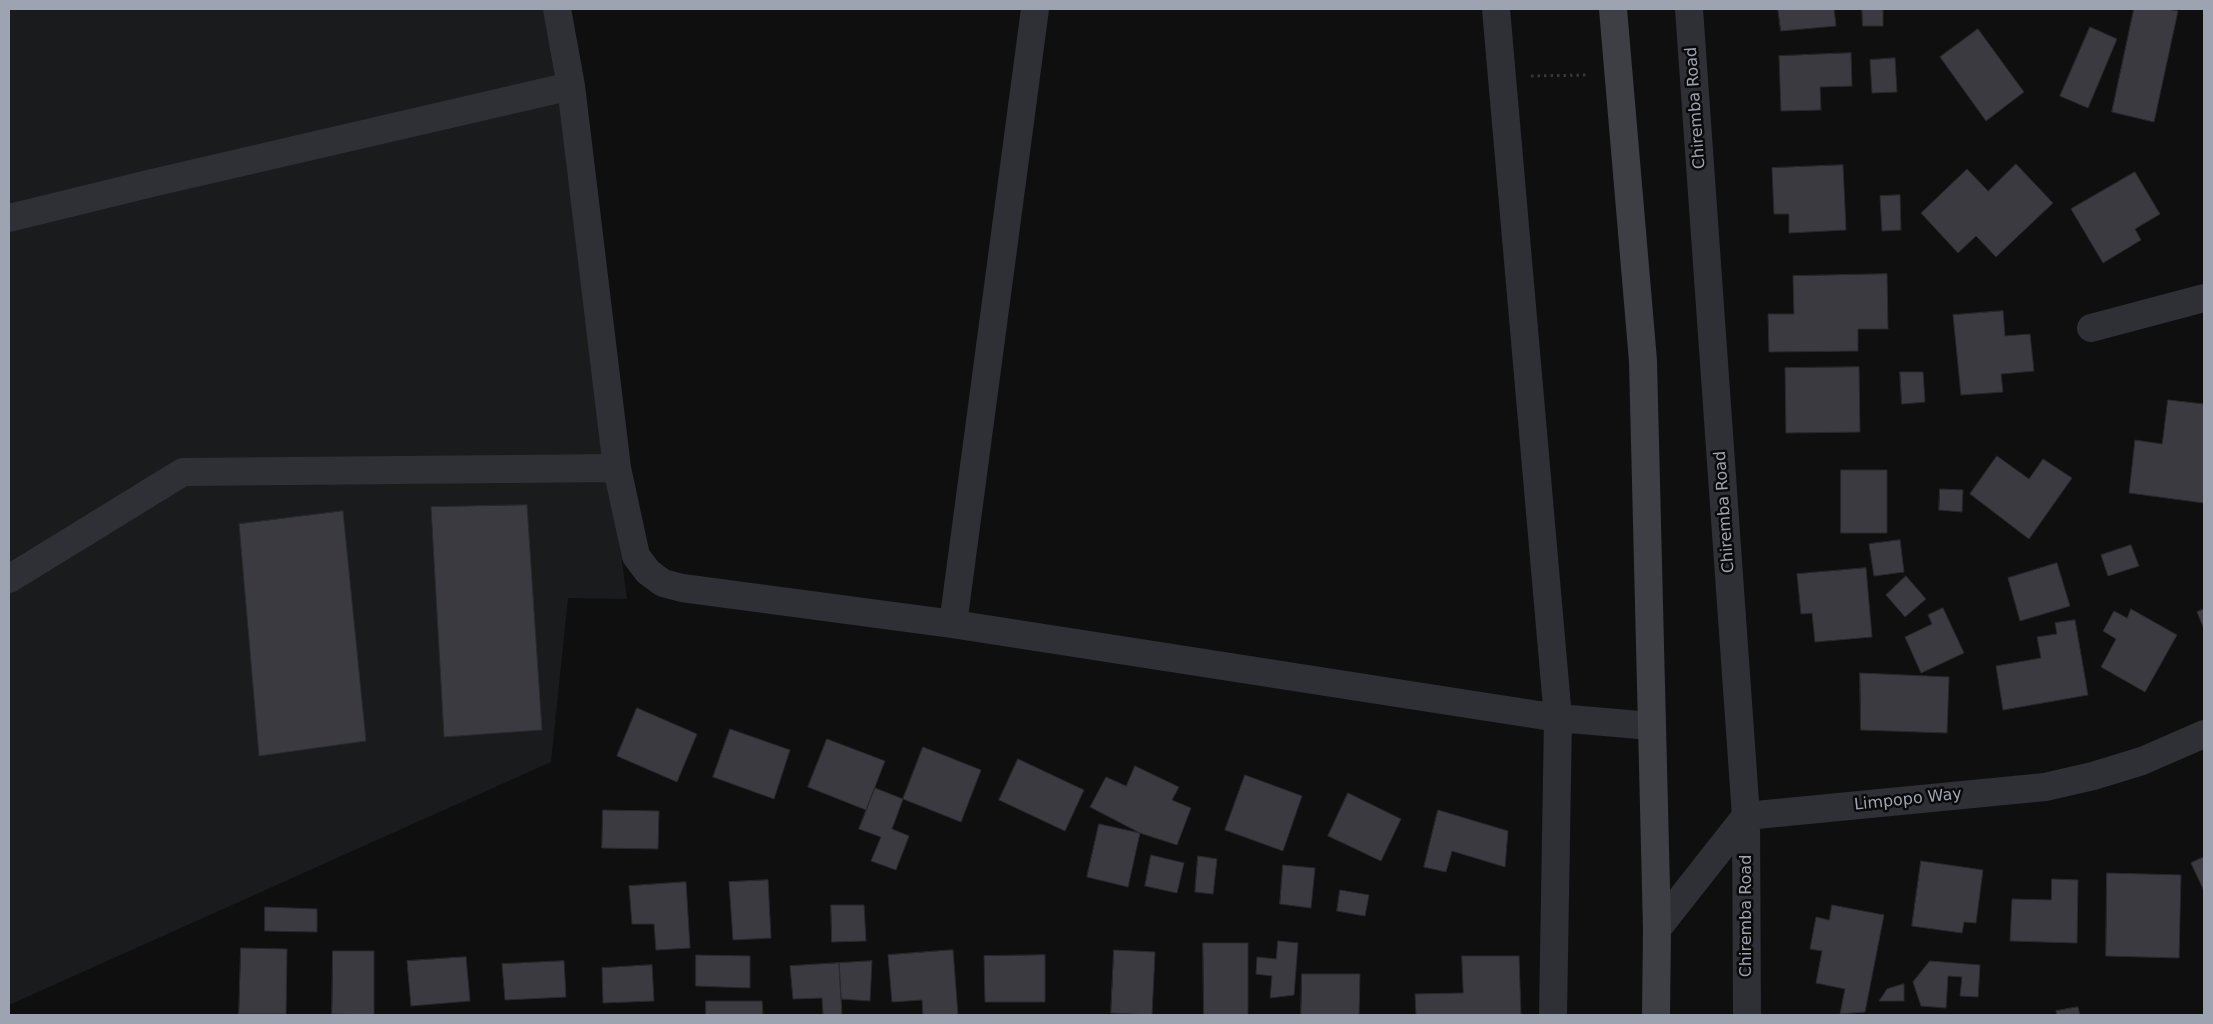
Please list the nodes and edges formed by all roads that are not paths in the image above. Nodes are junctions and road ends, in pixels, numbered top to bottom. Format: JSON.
{"nodes":[{"id":1,"x":556,"y":9,"type":"edge"},
{"id":2,"x":1035,"y":9,"type":"edge"},
{"id":3,"x":1496,"y":9,"type":"edge"},
{"id":4,"x":1613,"y":9,"type":"edge"},
{"id":5,"x":1689,"y":9,"type":"edge"},
{"id":6,"x":571,"y":86,"type":"junction"},
{"id":7,"x":9,"y":218,"type":"edge"},
{"id":8,"x":2204,"y":298,"type":"edge"},
{"id":9,"x":2091,"y":328,"type":"dead end"},
{"id":10,"x":617,"y":468,"type":"junction"},
{"id":11,"x":9,"y":579,"type":"edge"},
{"id":12,"x":953,"y":624,"type":"junction"},
{"id":13,"x":1558,"y":718,"type":"junction"},
{"id":14,"x":1651,"y":726,"type":"junction"},
{"id":15,"x":2204,"y":734,"type":"edge"},
{"id":16,"x":1746,"y":816,"type":"junction"},
{"id":17,"x":1657,"y":929,"type":"junction"},
{"id":18,"x":1554,"y":1015,"type":"edge"},
{"id":19,"x":1656,"y":1015,"type":"edge"},
{"id":20,"x":1747,"y":1015,"type":"edge"}],
"edges":[{"from":1,"to":6,"type":"street"},
{"from":2,"to":12,"type":"street"},
{"from":3,"to":13,"type":"street"},
{"from":4,"to":14,"type":"main road"},
{"from":5,"to":16,"type":"street","name":"Chiremba Road"},
{"from":6,"to":7,"type":"street"},
{"from":6,"to":10,"type":"street"},
{"from":8,"to":9,"type":"street"},
{"from":10,"to":11,"type":"street"},
{"from":10,"to":12,"type":"street"},
{"from":12,"to":13,"type":"street"},
{"from":13,"to":14,"type":"street"},
{"from":13,"to":18,"type":"street"},
{"from":14,"to":17,"type":"main road"},
{"from":15,"to":16,"type":"street","name":"Limpopo Way"},
{"from":16,"to":17,"type":"street"},
{"from":16,"to":20,"type":"street","name":"Chiremba Road"},
{"from":17,"to":19,"type":"main road"}]}
